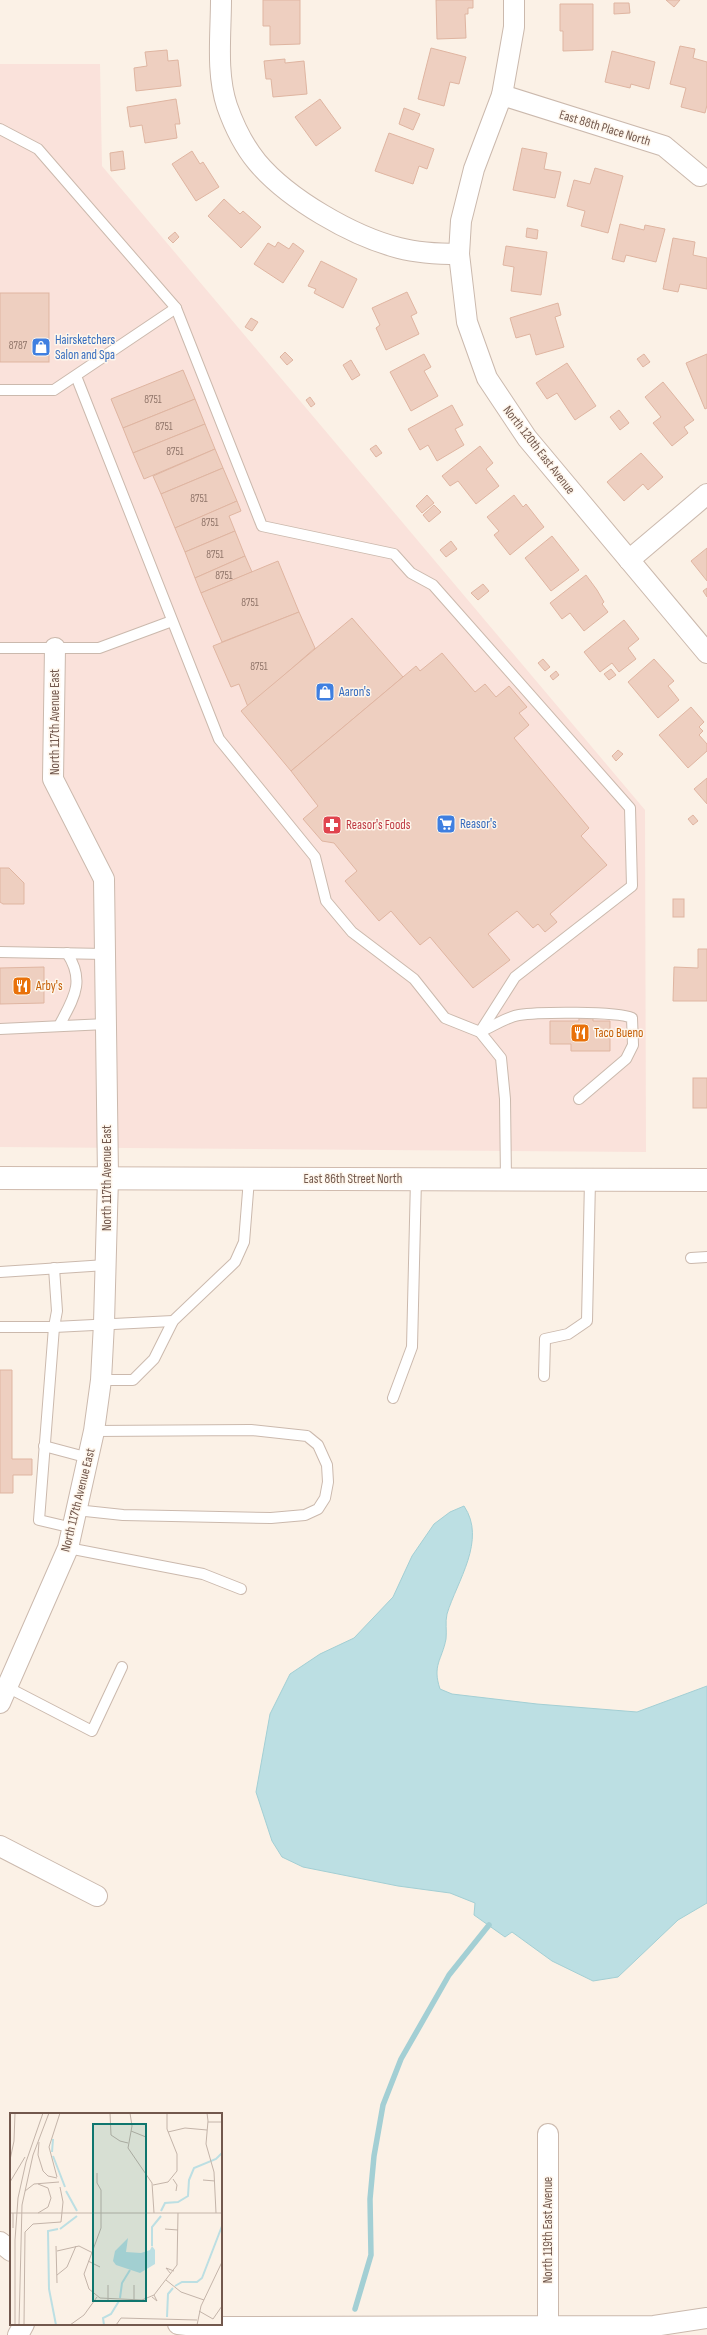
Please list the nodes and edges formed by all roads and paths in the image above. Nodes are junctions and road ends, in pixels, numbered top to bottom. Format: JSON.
{"nodes":[{"id":1,"x":221,"y":0,"type":"edge"},
{"id":2,"x":514,"y":0,"type":"edge"},
{"id":3,"x":502,"y":95,"type":"junction"},
{"id":4,"x":0,"y":129,"type":"edge"},
{"id":5,"x":700,"y":176,"type":"dead end"},
{"id":6,"x":459,"y":254,"type":"junction"},
{"id":7,"x":176,"y":308,"type":"junction"},
{"id":8,"x":76,"y":376,"type":"junction"},
{"id":9,"x":0,"y":390,"type":"edge"},
{"id":10,"x":707,"y":494,"type":"edge"},
{"id":11,"x":628,"y":560,"type":"junction"},
{"id":12,"x":172,"y":621,"type":"junction"},
{"id":13,"x":0,"y":648,"type":"edge"},
{"id":14,"x":55,"y":648,"type":"junction"},
{"id":15,"x":707,"y":652,"type":"edge"},
{"id":16,"x":0,"y":952,"type":"edge"},
{"id":17,"x":68,"y":953,"type":"junction"},
{"id":18,"x":105,"y":954,"type":"junction"},
{"id":19,"x":106,"y":1024,"type":"junction"},
{"id":20,"x":59,"y":1026,"type":"junction"},
{"id":21,"x":0,"y":1029,"type":"edge"},
{"id":22,"x":480,"y":1032,"type":"junction"},
{"id":23,"x":579,"y":1100,"type":"dead end"},
{"id":24,"x":0,"y":1178,"type":"edge"},
{"id":25,"x":108,"y":1178,"type":"junction"},
{"id":26,"x":249,"y":1179,"type":"junction"},
{"id":27,"x":416,"y":1179,"type":"junction"},
{"id":28,"x":506,"y":1180,"type":"junction"},
{"id":29,"x":590,"y":1180,"type":"junction"},
{"id":30,"x":707,"y":1180,"type":"edge"},
{"id":31,"x":707,"y":1257,"type":"edge"},
{"id":32,"x":691,"y":1258,"type":"dead end"},
{"id":33,"x":106,"y":1265,"type":"junction"},
{"id":34,"x":54,"y":1268,"type":"junction"},
{"id":35,"x":0,"y":1272,"type":"edge"},
{"id":36,"x":173,"y":1321,"type":"junction"},
{"id":37,"x":104,"y":1323,"type":"junction"},
{"id":38,"x":0,"y":1327,"type":"edge"},
{"id":39,"x":54,"y":1327,"type":"junction"},
{"id":40,"x":544,"y":1376,"type":"dead end"},
{"id":41,"x":101,"y":1380,"type":"junction"},
{"id":42,"x":393,"y":1398,"type":"dead end"},
{"id":43,"x":94,"y":1431,"type":"junction"},
{"id":44,"x":44,"y":1446,"type":"junction"},
{"id":45,"x":89,"y":1458,"type":"junction"},
{"id":46,"x":75,"y":1519,"type":"junction"},
{"id":47,"x":68,"y":1548,"type":"junction"},
{"id":48,"x":241,"y":1589,"type":"dead end"},
{"id":49,"x":122,"y":1667,"type":"dead end"},
{"id":50,"x":2,"y":1697,"type":"edge"},
{"id":51,"x":0,"y":1846,"type":"edge"},
{"id":52,"x":97,"y":1896,"type":"dead end"},
{"id":53,"x":548,"y":2134,"type":"dead end"},
{"id":54,"x":0,"y":2242,"type":"edge"},
{"id":55,"x":10,"y":2250,"type":"edge"},
{"id":56,"x":707,"y":2318,"type":"edge"},
{"id":57,"x":23,"y":2325,"type":"edge"},
{"id":58,"x":203,"y":2325,"type":"edge"},
{"id":59,"x":548,"y":2326,"type":"junction"},
{"id":60,"x":18,"y":2335,"type":"edge"}],
"edges":[{"from":1,"to":6,"type":"street"},
{"from":2,"to":3,"type":"street","name":"North 120th East Avenue"},
{"from":3,"to":5,"type":"street","name":"East 88th Place North"},
{"from":3,"to":6,"type":"street","name":"North 120th East Avenue"},
{"from":4,"to":7,"type":"lane"},
{"from":6,"to":11,"type":"street","name":"North 120th East Avenue"},
{"from":7,"to":8,"type":"lane"},
{"from":7,"to":22,"type":"lane"},
{"from":8,"to":9,"type":"lane"},
{"from":8,"to":12,"type":"lane"},
{"from":10,"to":11,"type":"street"},
{"from":11,"to":15,"type":"street","name":"North 120th East Avenue"},
{"from":12,"to":14,"type":"lane"},
{"from":12,"to":22,"type":"lane"},
{"from":13,"to":14,"type":"lane"},
{"from":14,"to":18,"type":"street","name":"North 117th Avenue East"},
{"from":16,"to":17,"type":"lane"},
{"from":17,"to":18,"type":"lane"},
{"from":17,"to":20,"type":"lane"},
{"from":18,"to":19,"type":"street","name":"North 117th Avenue East"},
{"from":19,"to":20,"type":"lane"},
{"from":19,"to":25,"type":"street","name":"North 117th Avenue East"},
{"from":20,"to":21,"type":"lane"},
{"from":22,"to":23,"type":"lane"},
{"from":22,"to":28,"type":"lane"},
{"from":24,"to":25,"type":"main road","name":"East 86th Street North"},
{"from":25,"to":26,"type":"main road","name":"East 86th Street North"},
{"from":25,"to":33,"type":"street","name":"North 117th Avenue East"},
{"from":26,"to":27,"type":"main road","name":"East 86th Street North"},
{"from":26,"to":36,"type":"lane"},
{"from":27,"to":28,"type":"main road","name":"East 86th Street North"},
{"from":27,"to":42,"type":"lane"},
{"from":28,"to":29,"type":"main road","name":"East 86th Street North"},
{"from":29,"to":30,"type":"main road","name":"East 86th Street North"},
{"from":29,"to":40,"type":"lane"},
{"from":31,"to":32,"type":"lane"},
{"from":33,"to":34,"type":"lane"},
{"from":33,"to":37,"type":"street","name":"North 117th Avenue East"},
{"from":34,"to":35,"type":"lane"},
{"from":34,"to":39,"type":"lane"},
{"from":36,"to":37,"type":"lane"},
{"from":36,"to":41,"type":"lane"},
{"from":37,"to":39,"type":"lane"},
{"from":37,"to":41,"type":"street","name":"North 117th Avenue East"},
{"from":38,"to":39,"type":"lane"},
{"from":39,"to":44,"type":"lane"},
{"from":41,"to":43,"type":"street","name":"North 117th Avenue East"},
{"from":43,"to":45,"type":"street","name":"North 117th Avenue East"},
{"from":43,"to":46,"type":"lane"},
{"from":44,"to":45,"type":"lane"},
{"from":44,"to":46,"type":"lane"},
{"from":45,"to":46,"type":"street","name":"North 117th Avenue East"},
{"from":46,"to":47,"type":"street","name":"North 117th Avenue East"},
{"from":47,"to":48,"type":"lane"},
{"from":47,"to":50,"type":"street","name":"North 117th Avenue East"},
{"from":49,"to":50,"type":"lane"},
{"from":51,"to":52,"type":"street"},
{"from":53,"to":59,"type":"street","name":"North 119th East Avenue"},
{"from":54,"to":55,"type":"street"},
{"from":56,"to":59,"type":"street"},
{"from":57,"to":60,"type":"street"},
{"from":58,"to":59,"type":"street"}]}
